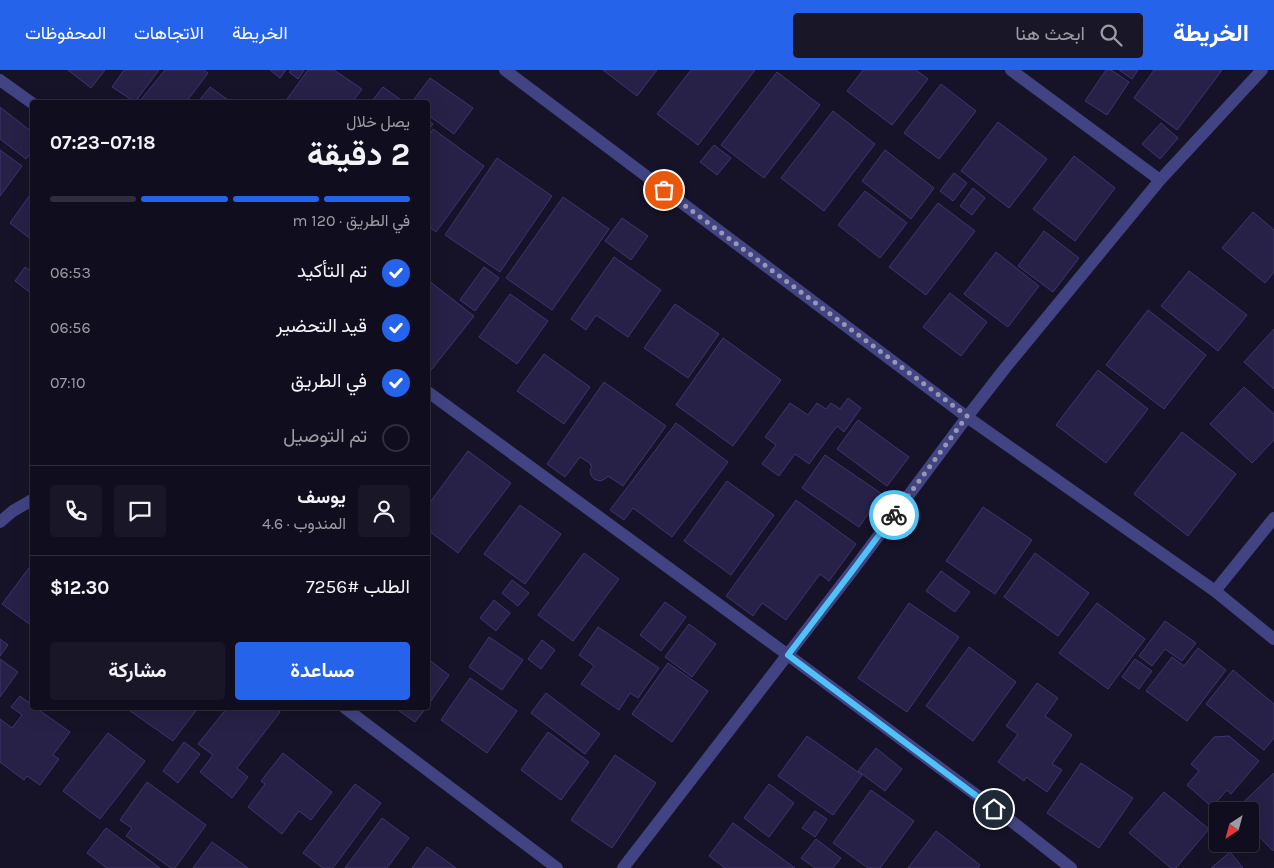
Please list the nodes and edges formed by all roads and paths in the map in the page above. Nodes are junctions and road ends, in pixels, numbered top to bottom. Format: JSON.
{"nodes":[{"id":1,"x":505,"y":70,"type":"edge"},
{"id":2,"x":1011,"y":70,"type":"edge"},
{"id":3,"x":1262,"y":70,"type":"edge"},
{"id":4,"x":0,"y":80,"type":"edge"},
{"id":5,"x":30,"y":102,"type":"edge"},
{"id":6,"x":1160,"y":180,"type":"junction"},
{"id":7,"x":430,"y":393,"type":"edge"},
{"id":8,"x":967,"y":416,"type":"junction"},
{"id":9,"x":30,"y":501,"type":"edge"},
{"id":10,"x":1274,"y":518,"type":"edge"},
{"id":11,"x":0,"y":522,"type":"edge"},
{"id":12,"x":1215,"y":591,"type":"junction"},
{"id":13,"x":1274,"y":639,"type":"edge"},
{"id":14,"x":788,"y":655,"type":"junction"},
{"id":15,"x":349,"y":710,"type":"edge"},
{"id":16,"x":557,"y":868,"type":"edge"},
{"id":17,"x":623,"y":868,"type":"edge"},
{"id":18,"x":1071,"y":868,"type":"edge"}],
"edges":[{"from":1,"to":8,"type":"street"},
{"from":2,"to":6,"type":"street"},
{"from":3,"to":6,"type":"street"},
{"from":4,"to":5,"type":"street"},
{"from":6,"to":8,"type":"street"},
{"from":7,"to":14,"type":"street"},
{"from":8,"to":12,"type":"street"},
{"from":8,"to":14,"type":"street"},
{"from":9,"to":11,"type":"street"},
{"from":10,"to":12,"type":"street"},
{"from":12,"to":13,"type":"street"},
{"from":14,"to":17,"type":"street"},
{"from":14,"to":18,"type":"street"},
{"from":15,"to":16,"type":"street"}]}
